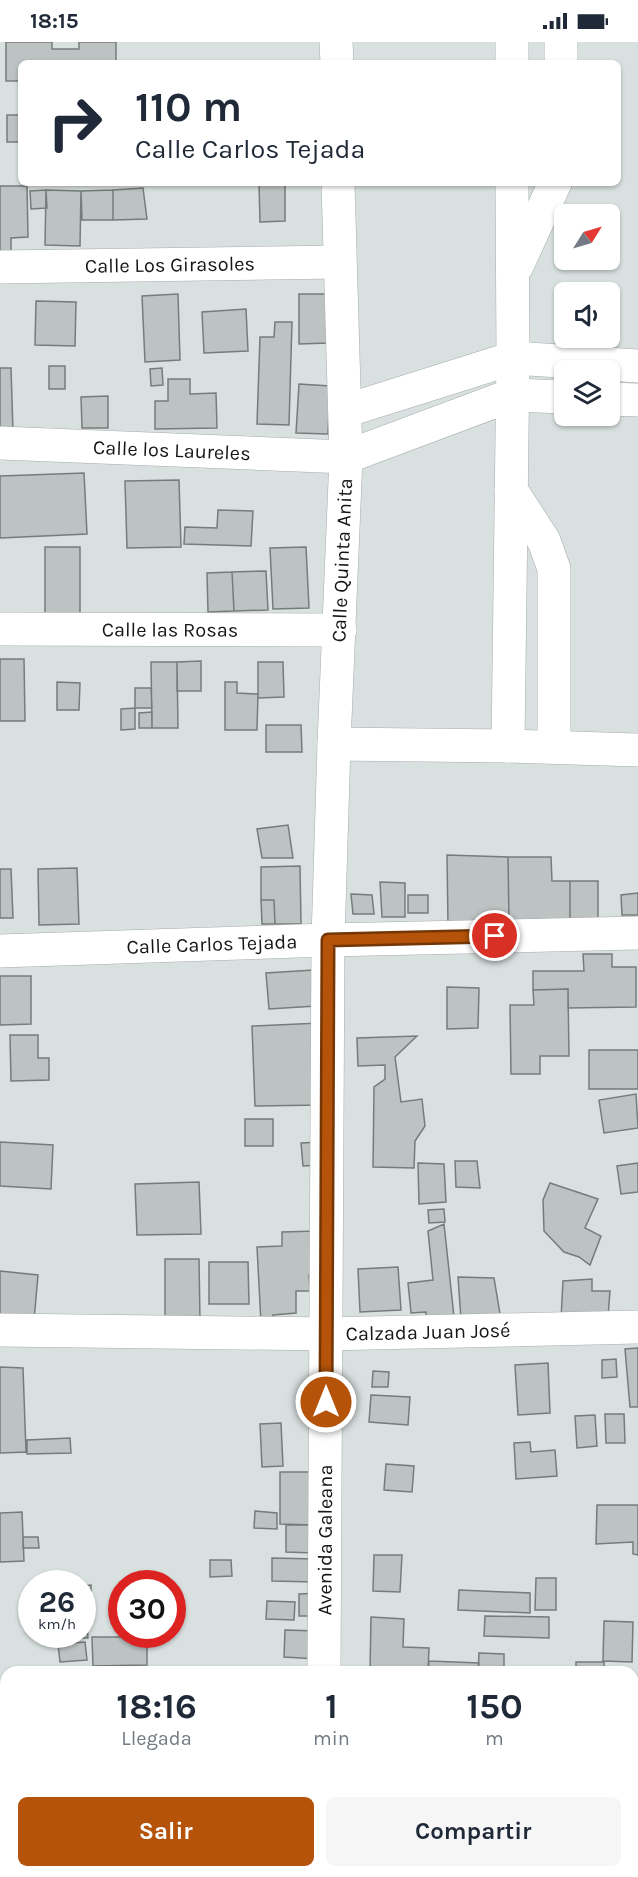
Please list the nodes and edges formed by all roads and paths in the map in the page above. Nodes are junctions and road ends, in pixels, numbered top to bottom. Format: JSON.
{"nodes":[{"id":1,"x":336,"y":42,"type":"edge"},
{"id":2,"x":512,"y":42,"type":"edge"},
{"id":3,"x":561,"y":42,"type":"edge"},
{"id":4,"x":337,"y":60,"type":"edge"},
{"id":5,"x":512,"y":60,"type":"edge"},
{"id":6,"x":561,"y":60,"type":"edge"},
{"id":7,"x":338,"y":186,"type":"edge"},
{"id":8,"x":512,"y":186,"type":"edge"},
{"id":9,"x":554,"y":186,"type":"edge"},
{"id":10,"x":339,"y":262,"type":"junction"},
{"id":11,"x":0,"y":267,"type":"edge"},
{"id":12,"x":512,"y":276,"type":"junction"},
{"id":13,"x":513,"y":358,"type":"junction"},
{"id":14,"x":638,"y":366,"type":"edge"},
{"id":15,"x":512,"y":395,"type":"junction"},
{"id":16,"x":554,"y":397,"type":"edge"},
{"id":17,"x":620,"y":399,"type":"edge"},
{"id":18,"x":638,"y":400,"type":"edge"},
{"id":19,"x":345,"y":411,"type":"junction"},
{"id":20,"x":0,"y":443,"type":"edge"},
{"id":21,"x":346,"y":457,"type":"junction"},
{"id":22,"x":511,"y":490,"type":"junction"},
{"id":23,"x":0,"y":629,"type":"edge"},
{"id":24,"x":340,"y":630,"type":"junction"},
{"id":25,"x":334,"y":744,"type":"junction"},
{"id":26,"x":508,"y":746,"type":"junction"},
{"id":27,"x":554,"y":747,"type":"junction"},
{"id":28,"x":638,"y":750,"type":"edge"},
{"id":29,"x":638,"y":933,"type":"edge"},
{"id":30,"x":328,"y":940,"type":"junction"},
{"id":31,"x":0,"y":951,"type":"edge"},
{"id":32,"x":638,"y":1327,"type":"edge"},
{"id":33,"x":0,"y":1330,"type":"edge"},
{"id":34,"x":326,"y":1334,"type":"junction"},
{"id":35,"x":324,"y":1666,"type":"edge"}],
"edges":[{"from":1,"to":4,"type":"street"},
{"from":2,"to":5,"type":"street"},
{"from":3,"to":6,"type":"street"},
{"from":7,"to":10,"type":"street","name":"Calle Quinta Anita"},
{"from":8,"to":12,"type":"street"},
{"from":9,"to":12,"type":"street"},
{"from":10,"to":11,"type":"street","name":"Calle Los Girasoles"},
{"from":10,"to":19,"type":"street","name":"Calle Quinta Anita"},
{"from":12,"to":13,"type":"street"},
{"from":13,"to":14,"type":"street"},
{"from":13,"to":15,"type":"street"},
{"from":13,"to":19,"type":"street"},
{"from":15,"to":16,"type":"street"},
{"from":15,"to":21,"type":"street"},
{"from":15,"to":22,"type":"street"},
{"from":17,"to":18,"type":"street"},
{"from":19,"to":21,"type":"street","name":"Calle Quinta Anita"},
{"from":20,"to":21,"type":"street","name":"Calle los Laureles"},
{"from":21,"to":24,"type":"street","name":"Calle Quinta Anita"},
{"from":22,"to":26,"type":"street"},
{"from":22,"to":27,"type":"street"},
{"from":23,"to":24,"type":"street","name":"Calle las Rosas"},
{"from":24,"to":25,"type":"street","name":"Calle Quinta Anita"},
{"from":25,"to":26,"type":"street"},
{"from":25,"to":30,"type":"street","name":"Calle Quinta Anita"},
{"from":26,"to":27,"type":"street"},
{"from":27,"to":28,"type":"street"},
{"from":29,"to":30,"type":"street","name":"Calle Carlos Tejada"},
{"from":30,"to":31,"type":"street","name":"Calle Carlos Tejada"},
{"from":30,"to":34,"type":"street","name":"Avenida Galeana"},
{"from":32,"to":34,"type":"street","name":"Calzada Juan José"},
{"from":33,"to":34,"type":"street","name":"Calzada Juan José"},
{"from":34,"to":35,"type":"street","name":"Avenida Galeana"}]}
